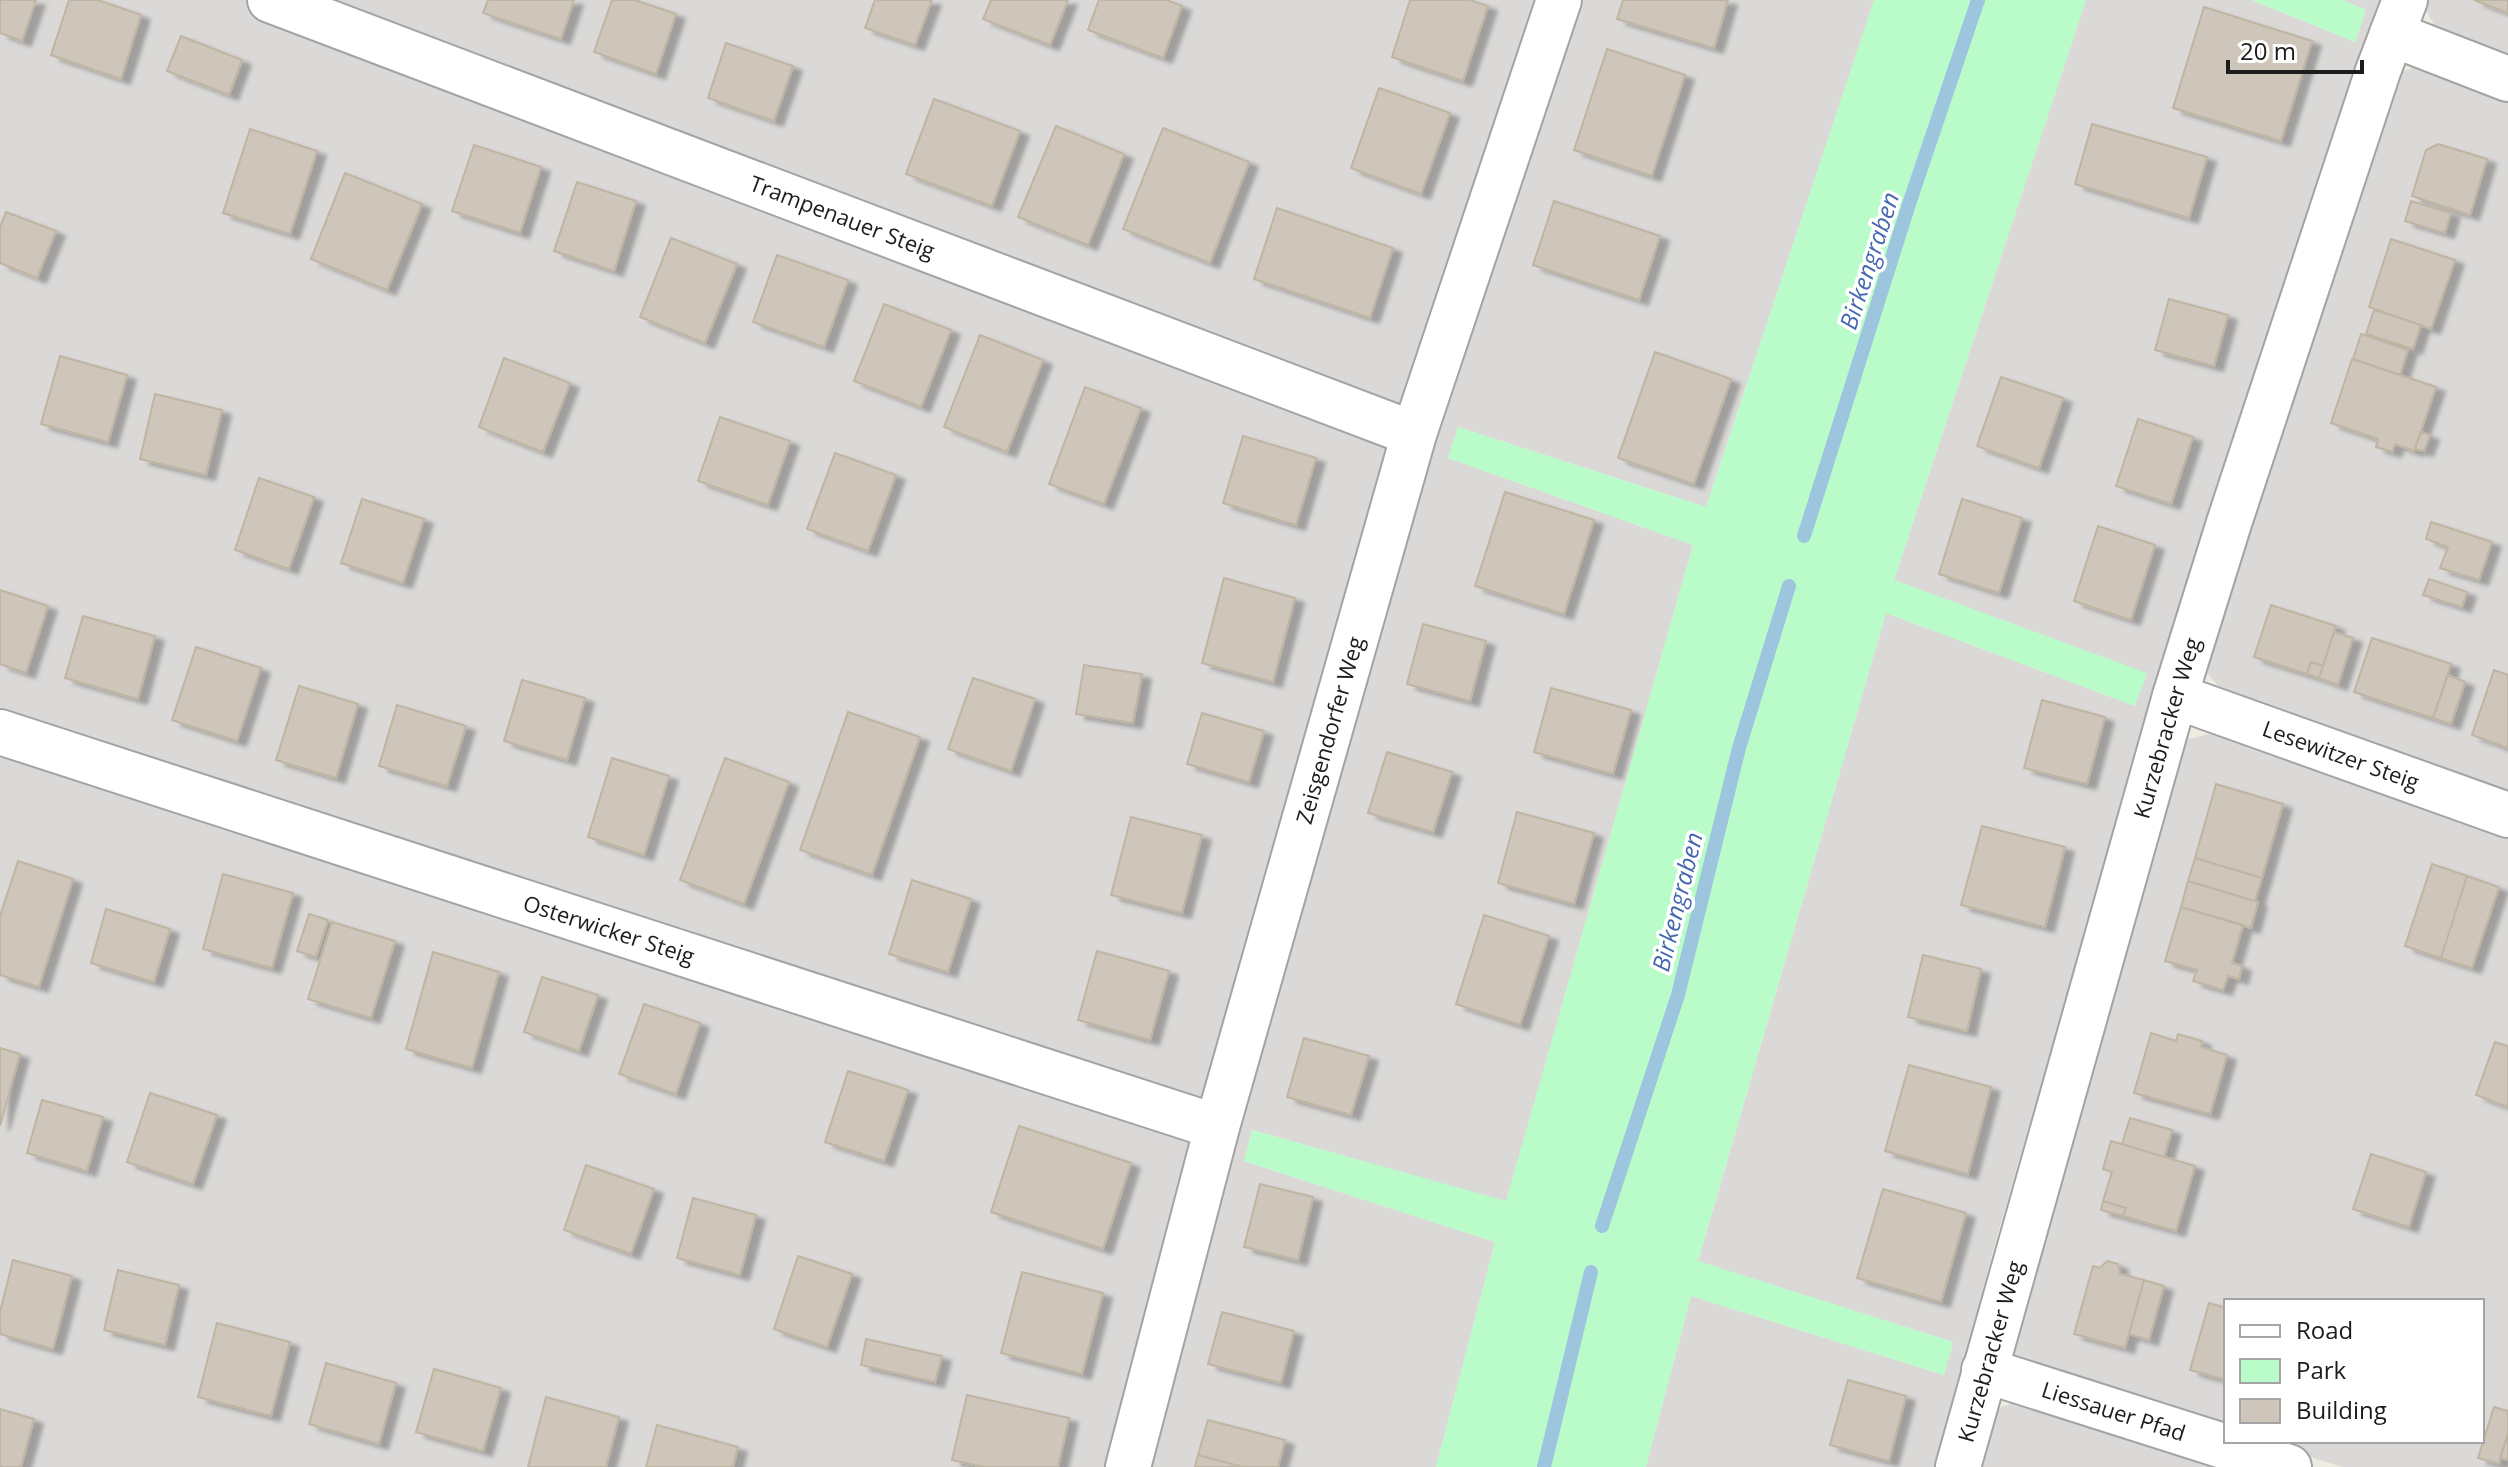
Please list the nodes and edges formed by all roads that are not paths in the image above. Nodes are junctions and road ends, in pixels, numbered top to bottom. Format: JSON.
{"nodes":[{"id":1,"x":270,"y":0,"type":"edge"},
{"id":2,"x":1559,"y":0,"type":"edge"},
{"id":3,"x":2399,"y":17,"type":"edge"},
{"id":4,"x":2508,"y":79,"type":"edge"},
{"id":5,"x":1414,"y":434,"type":"junction"},
{"id":6,"x":2175,"y":696,"type":"junction"},
{"id":7,"x":0,"y":732,"type":"edge"},
{"id":8,"x":2508,"y":815,"type":"edge"},
{"id":9,"x":1217,"y":1127,"type":"junction"},
{"id":10,"x":1984,"y":1370,"type":"junction"},
{"id":11,"x":1128,"y":1467,"type":"edge"},
{"id":12,"x":1958,"y":1467,"type":"edge"},
{"id":13,"x":2289,"y":1467,"type":"edge"}],
"edges":[{"from":1,"to":5,"type":"street","name":"Trampenauer Steig"},
{"from":2,"to":5,"type":"street","name":"Zeisgendorfer Weg"},
{"from":3,"to":4,"type":"street"},
{"from":3,"to":6,"type":"street","name":"Kurzebracker Weg"},
{"from":5,"to":9,"type":"street","name":"Zeisgendorfer Weg"},
{"from":6,"to":8,"type":"street","name":"Lesewitzer Steig"},
{"from":6,"to":10,"type":"street","name":"Kurzebracker Weg"},
{"from":7,"to":9,"type":"street","name":"Osterwicker Steig"},
{"from":9,"to":11,"type":"street","name":"Zeisgendorfer Weg"},
{"from":10,"to":12,"type":"street","name":"Kurzebracker Weg"},
{"from":10,"to":13,"type":"street","name":"Liessauer Pfad"}]}
